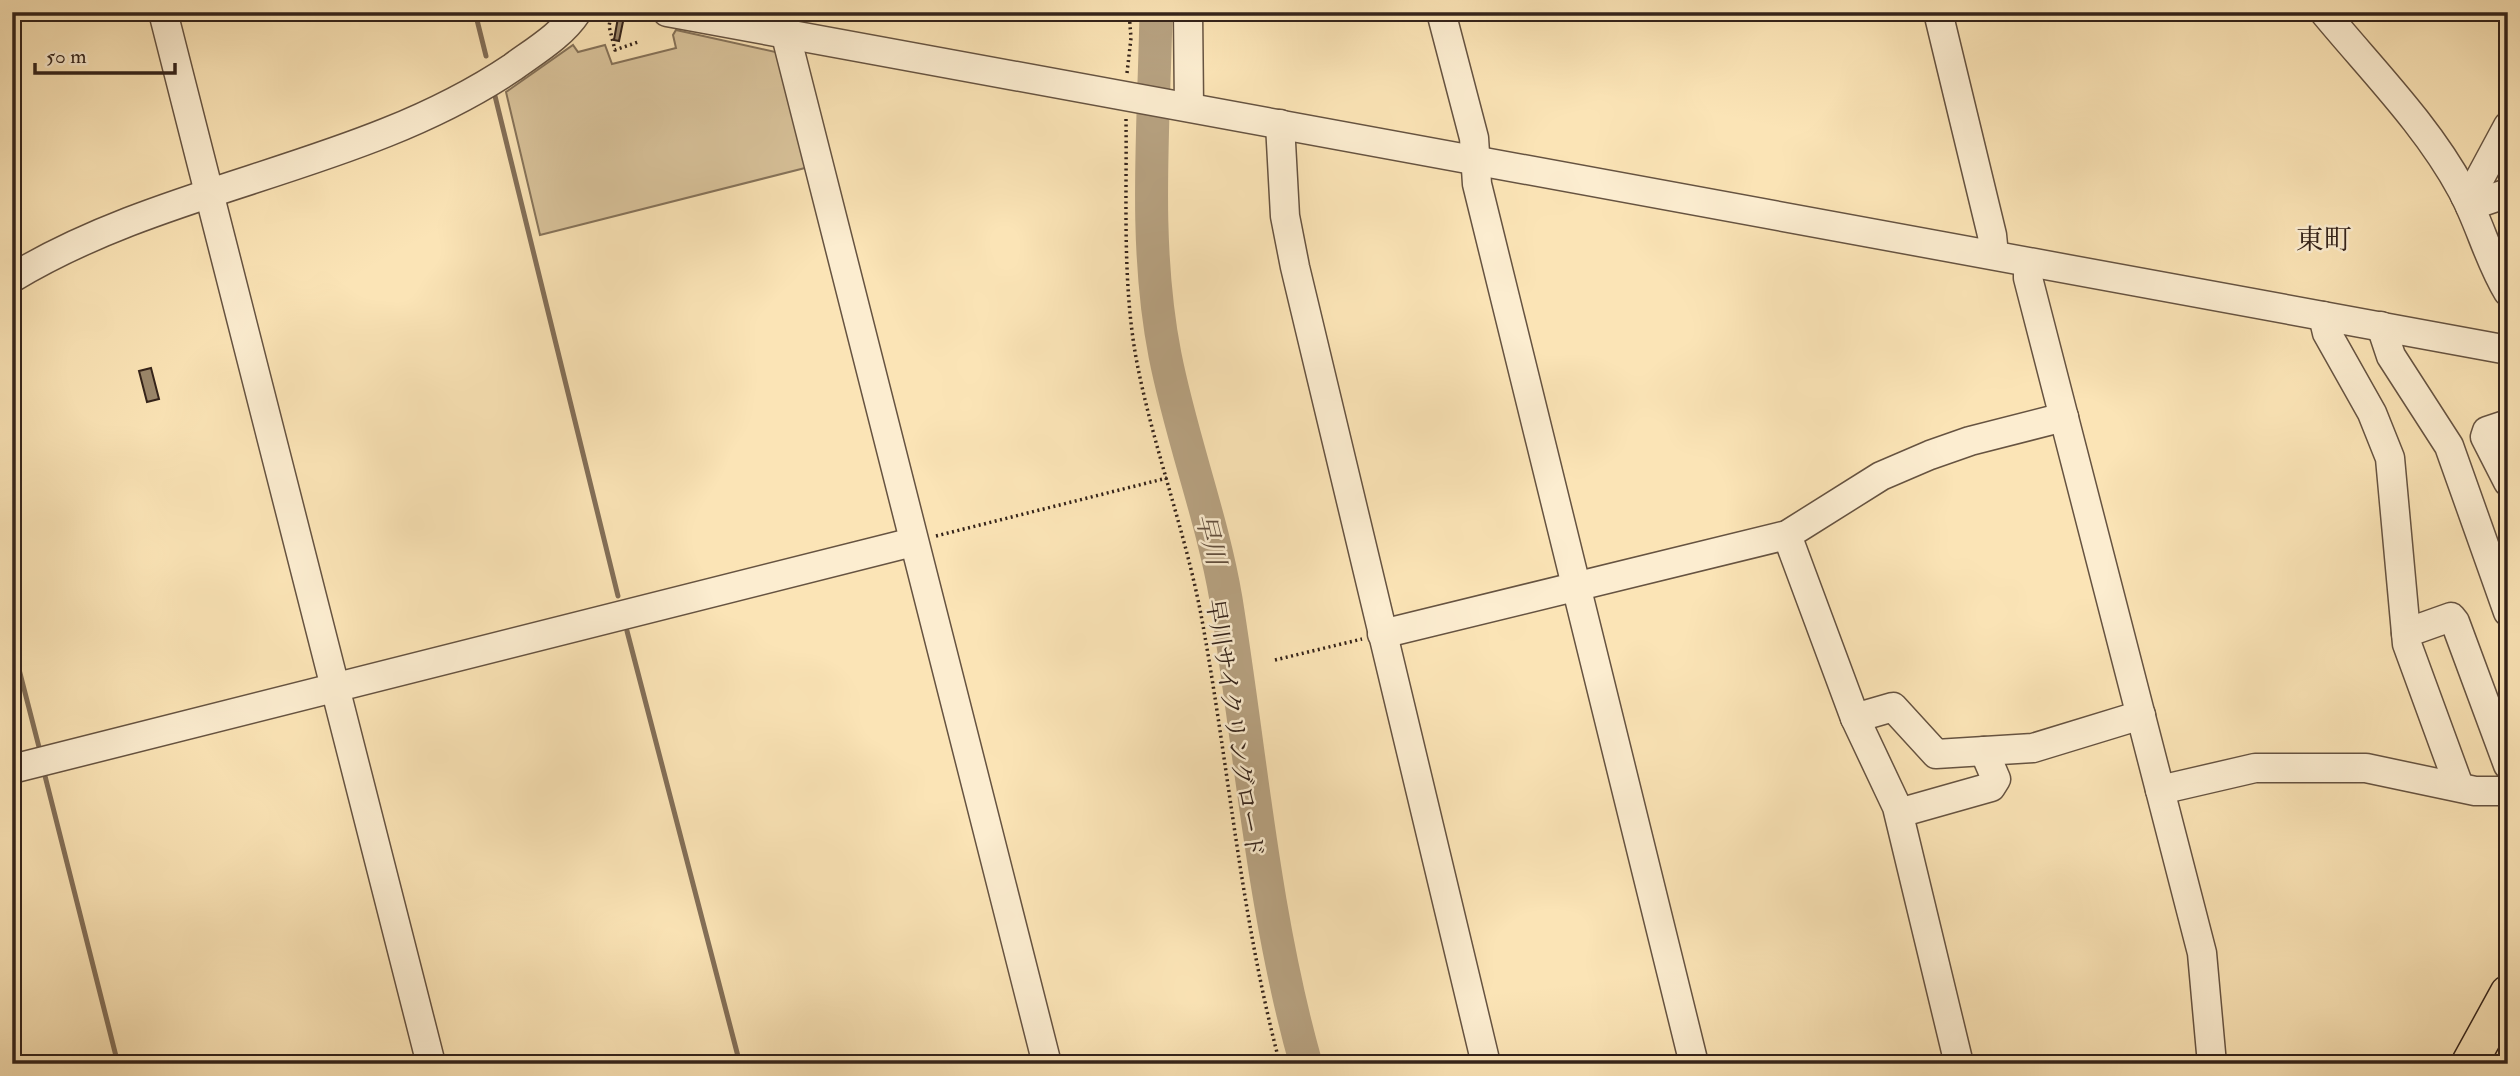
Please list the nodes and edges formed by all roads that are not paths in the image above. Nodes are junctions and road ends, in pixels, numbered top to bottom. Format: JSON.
{"nodes":[{"id":1,"x":163,"y":12,"type":"edge"},
{"id":2,"x":577,"y":12,"type":"edge"},
{"id":3,"x":667,"y":12,"type":"edge"},
{"id":4,"x":1188,"y":12,"type":"edge"},
{"id":5,"x":1441,"y":12,"type":"edge"},
{"id":6,"x":1938,"y":12,"type":"edge"},
{"id":7,"x":2324,"y":12,"type":"edge"},
{"id":8,"x":783,"y":24,"type":"edge"},
{"id":9,"x":1186,"y":107,"type":"junction"},
{"id":10,"x":1280,"y":124,"type":"junction"},
{"id":11,"x":2508,"y":126,"type":"edge"},
{"id":12,"x":1475,"y":161,"type":"junction"},
{"id":13,"x":2508,"y":193,"type":"edge"},
{"id":14,"x":209,"y":195,"type":"junction"},
{"id":15,"x":2467,"y":201,"type":"junction"},
{"id":16,"x":1994,"y":255,"type":"junction"},
{"id":17,"x":2028,"y":263,"type":"junction"},
{"id":18,"x":12,"y":278,"type":"edge"},
{"id":19,"x":2508,"y":292,"type":"edge"},
{"id":20,"x":2323,"y":316,"type":"junction"},
{"id":21,"x":2381,"y":326,"type":"junction"},
{"id":22,"x":2508,"y":350,"type":"edge"},
{"id":23,"x":2064,"y":417,"type":"junction"},
{"id":24,"x":2508,"y":424,"type":"edge"},
{"id":25,"x":2508,"y":482,"type":"edge"},
{"id":26,"x":1787,"y":535,"type":"junction"},
{"id":27,"x":913,"y":542,"type":"junction"},
{"id":28,"x":1577,"y":587,"type":"junction"},
{"id":29,"x":2508,"y":612,"type":"edge"},
{"id":30,"x":2406,"y":634,"type":"junction"},
{"id":31,"x":1381,"y":635,"type":"junction"},
{"id":32,"x":335,"y":687,"type":"junction"},
{"id":33,"x":2141,"y":715,"type":"junction"},
{"id":34,"x":1855,"y":718,"type":"junction"},
{"id":35,"x":1984,"y":751,"type":"junction"},
{"id":36,"x":2508,"y":765,"type":"edge"},
{"id":37,"x":12,"y":769,"type":"edge"},
{"id":38,"x":2459,"y":786,"type":"junction"},
{"id":39,"x":2160,"y":790,"type":"junction"},
{"id":40,"x":2508,"y":791,"type":"edge"},
{"id":41,"x":1899,"y":813,"type":"junction"},
{"id":42,"x":2508,"y":993,"type":"edge"},
{"id":43,"x":2474,"y":1062,"type":"edge"},
{"id":44,"x":431,"y":1064,"type":"edge"},
{"id":45,"x":1047,"y":1064,"type":"edge"},
{"id":46,"x":1486,"y":1064,"type":"edge"},
{"id":47,"x":1694,"y":1064,"type":"edge"},
{"id":48,"x":1959,"y":1064,"type":"edge"},
{"id":49,"x":2212,"y":1064,"type":"edge"}],
"edges":[{"from":1,"to":14,"type":"street"},
{"from":2,"to":14,"type":"street"},
{"from":3,"to":8,"type":"street"},
{"from":4,"to":9,"type":"street"},
{"from":5,"to":12,"type":"street"},
{"from":6,"to":16,"type":"street"},
{"from":7,"to":15,"type":"street"},
{"from":8,"to":9,"type":"street"},
{"from":8,"to":27,"type":"street"},
{"from":9,"to":10,"type":"street"},
{"from":10,"to":12,"type":"street"},
{"from":10,"to":31,"type":"street"},
{"from":11,"to":15,"type":"street"},
{"from":12,"to":16,"type":"street"},
{"from":12,"to":28,"type":"street"},
{"from":13,"to":15,"type":"street"},
{"from":14,"to":18,"type":"street"},
{"from":14,"to":32,"type":"street"},
{"from":15,"to":19,"type":"street"},
{"from":16,"to":17,"type":"street"},
{"from":17,"to":20,"type":"street"},
{"from":17,"to":23,"type":"street"},
{"from":20,"to":21,"type":"street"},
{"from":20,"to":30,"type":"street"},
{"from":21,"to":22,"type":"street"},
{"from":21,"to":29,"type":"street"},
{"from":23,"to":26,"type":"street"},
{"from":23,"to":33,"type":"street"},
{"from":24,"to":25,"type":"street"},
{"from":26,"to":28,"type":"street"},
{"from":26,"to":34,"type":"street"},
{"from":27,"to":32,"type":"street"},
{"from":27,"to":45,"type":"street"},
{"from":28,"to":31,"type":"street"},
{"from":28,"to":47,"type":"street"},
{"from":30,"to":36,"type":"street"},
{"from":30,"to":38,"type":"street"},
{"from":31,"to":46,"type":"street"},
{"from":32,"to":37,"type":"street"},
{"from":32,"to":44,"type":"street"},
{"from":33,"to":35,"type":"street"},
{"from":33,"to":39,"type":"street"},
{"from":34,"to":35,"type":"street"},
{"from":34,"to":41,"type":"street"},
{"from":35,"to":41,"type":"street"},
{"from":38,"to":39,"type":"street"},
{"from":38,"to":40,"type":"street"},
{"from":39,"to":49,"type":"street"},
{"from":41,"to":48,"type":"street"},
{"from":42,"to":43,"type":"main road"}]}
